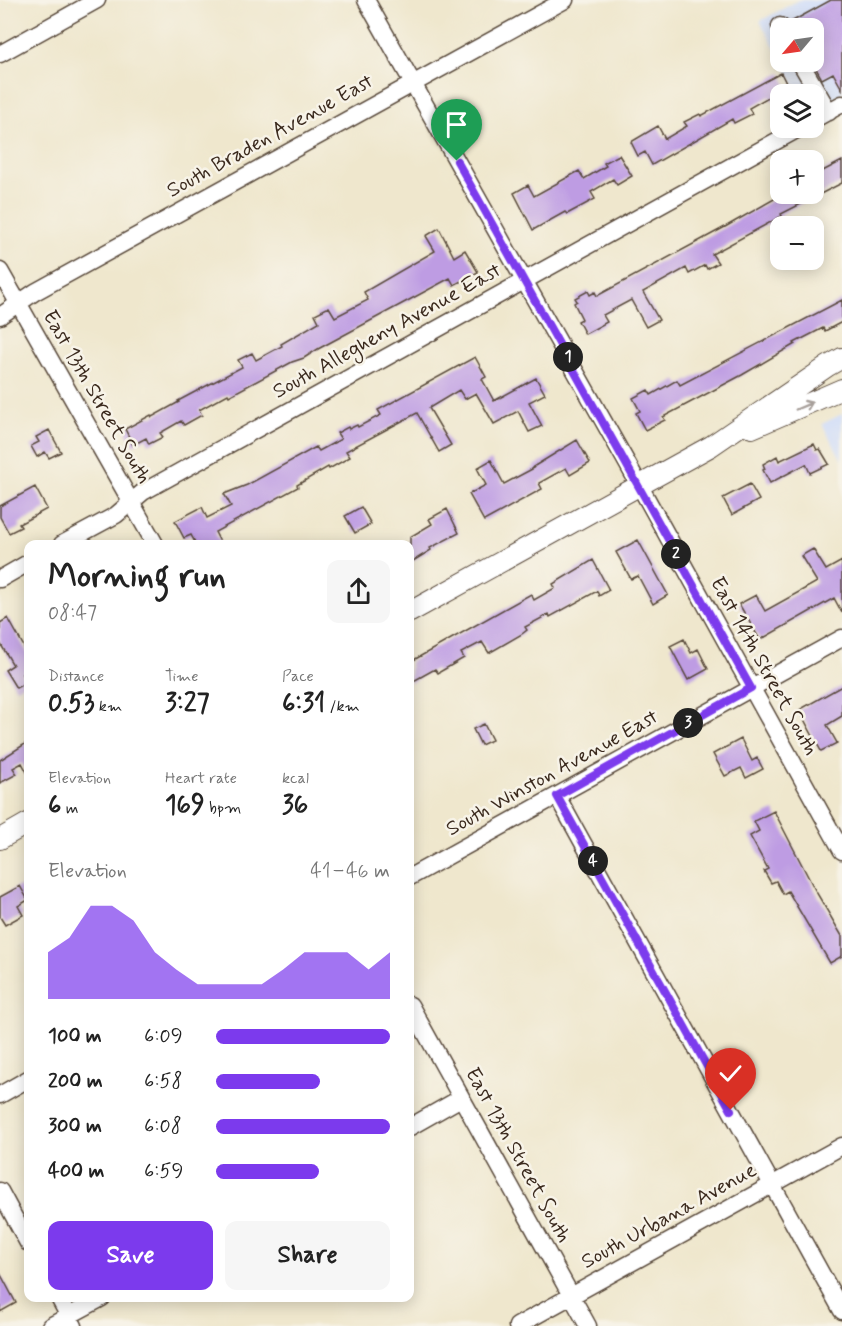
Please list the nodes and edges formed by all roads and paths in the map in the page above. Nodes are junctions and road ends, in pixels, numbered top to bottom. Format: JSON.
{"nodes":[{"id":1,"x":97,"y":0,"type":"edge"},
{"id":2,"x":366,"y":0,"type":"edge"},
{"id":3,"x":565,"y":0,"type":"edge"},
{"id":4,"x":0,"y":54,"type":"edge"},
{"id":5,"x":808,"y":72,"type":"edge"},
{"id":6,"x":413,"y":83,"type":"junction"},
{"id":7,"x":837,"y":111,"type":"edge"},
{"id":8,"x":782,"y":138,"type":"edge"},
{"id":9,"x":0,"y":271,"type":"edge"},
{"id":10,"x":525,"y":280,"type":"junction"},
{"id":11,"x":19,"y":304,"type":"junction"},
{"id":12,"x":0,"y":316,"type":"edge"},
{"id":13,"x":835,"y":362,"type":"edge"},
{"id":14,"x":841,"y":389,"type":"edge"},
{"id":15,"x":711,"y":446,"type":"junction"},
{"id":16,"x":639,"y":486,"type":"junction"},
{"id":17,"x":131,"y":502,"type":"junction"},
{"id":18,"x":69,"y":540,"type":"edge"},
{"id":19,"x":153,"y":540,"type":"edge"},
{"id":20,"x":24,"y":565,"type":"edge"},
{"id":21,"x":0,"y":579,"type":"edge"},
{"id":22,"x":414,"y":610,"type":"edge"},
{"id":23,"x":842,"y":638,"type":"edge"},
{"id":24,"x":751,"y":688,"type":"junction"},
{"id":25,"x":557,"y":796,"type":"junction"},
{"id":26,"x":24,"y":825,"type":"edge"},
{"id":27,"x":0,"y":839,"type":"edge"},
{"id":28,"x":842,"y":851,"type":"edge"},
{"id":29,"x":414,"y":875,"type":"edge"},
{"id":30,"x":414,"y":1012,"type":"edge"},
{"id":31,"x":24,"y":1081,"type":"edge"},
{"id":32,"x":0,"y":1095,"type":"edge"},
{"id":33,"x":461,"y":1098,"type":"junction"},
{"id":34,"x":414,"y":1125,"type":"edge"},
{"id":35,"x":842,"y":1146,"type":"edge"},
{"id":36,"x":772,"y":1185,"type":"junction"},
{"id":37,"x":0,"y":1191,"type":"edge"},
{"id":38,"x":24,"y":1235,"type":"edge"},
{"id":39,"x":572,"y":1296,"type":"junction"},
{"id":40,"x":61,"y":1302,"type":"edge"},
{"id":41,"x":97,"y":1302,"type":"edge"},
{"id":42,"x":842,"y":1311,"type":"edge"},
{"id":43,"x":72,"y":1321,"type":"edge"},
{"id":44,"x":50,"y":1326,"type":"edge"},
{"id":45,"x":517,"y":1326,"type":"edge"},
{"id":46,"x":588,"y":1326,"type":"edge"}],
"edges":[{"from":1,"to":4,"type":"street"},
{"from":2,"to":6,"type":"street","name":"East 14th Street South"},
{"from":3,"to":6,"type":"street","name":"South Braden Avenue East"},
{"from":5,"to":7,"type":"street"},
{"from":6,"to":10,"type":"street","name":"East 14th Street South"},
{"from":6,"to":11,"type":"street","name":"South Braden Avenue East"},
{"from":8,"to":10,"type":"street","name":"South Allegheny Avenue East"},
{"from":9,"to":11,"type":"street","name":"East 13th Street South"},
{"from":10,"to":16,"type":"street","name":"East 14th Street South"},
{"from":10,"to":17,"type":"street","name":"South Allegheny Avenue East"},
{"from":11,"to":12,"type":"street","name":"South Braden Avenue East"},
{"from":11,"to":17,"type":"street","name":"East 13th Street South"},
{"from":13,"to":14,"type":"main road"},
{"from":13,"to":15,"type":"main road"},
{"from":15,"to":14,"type":"main road","one_way":true},
{"from":15,"to":16,"type":"main road"},
{"from":16,"to":22,"type":"main road"},
{"from":16,"to":24,"type":"street","name":"East 14th Street South"},
{"from":17,"to":18,"type":"street","name":"South Allegheny Avenue East"},
{"from":17,"to":19,"type":"street","name":"East 13th Street South"},
{"from":20,"to":21,"type":"street"},
{"from":23,"to":24,"type":"street","name":"South Winston Avenue East"},
{"from":24,"to":25,"type":"street","name":"South Winston Avenue East"},
{"from":24,"to":28,"type":"street","name":"East 14th Street South"},
{"from":25,"to":29,"type":"street","name":"South Winston Avenue East"},
{"from":25,"to":36,"type":"street"},
{"from":26,"to":27,"type":"main road"},
{"from":30,"to":33,"type":"street","name":"East 13th Street South"},
{"from":31,"to":32,"type":"street"},
{"from":33,"to":34,"type":"street"},
{"from":33,"to":39,"type":"street","name":"East 13th Street South"},
{"from":35,"to":36,"type":"street","name":"South Urbana Avenue"},
{"from":36,"to":39,"type":"street","name":"South Urbana Avenue"},
{"from":36,"to":42,"type":"street"},
{"from":37,"to":38,"type":"street"},
{"from":39,"to":45,"type":"street","name":"South Urbana Avenue"},
{"from":39,"to":46,"type":"street","name":"East 13th Street South"},
{"from":40,"to":43,"type":"street"},
{"from":41,"to":43,"type":"street"},
{"from":43,"to":44,"type":"street"}]}
